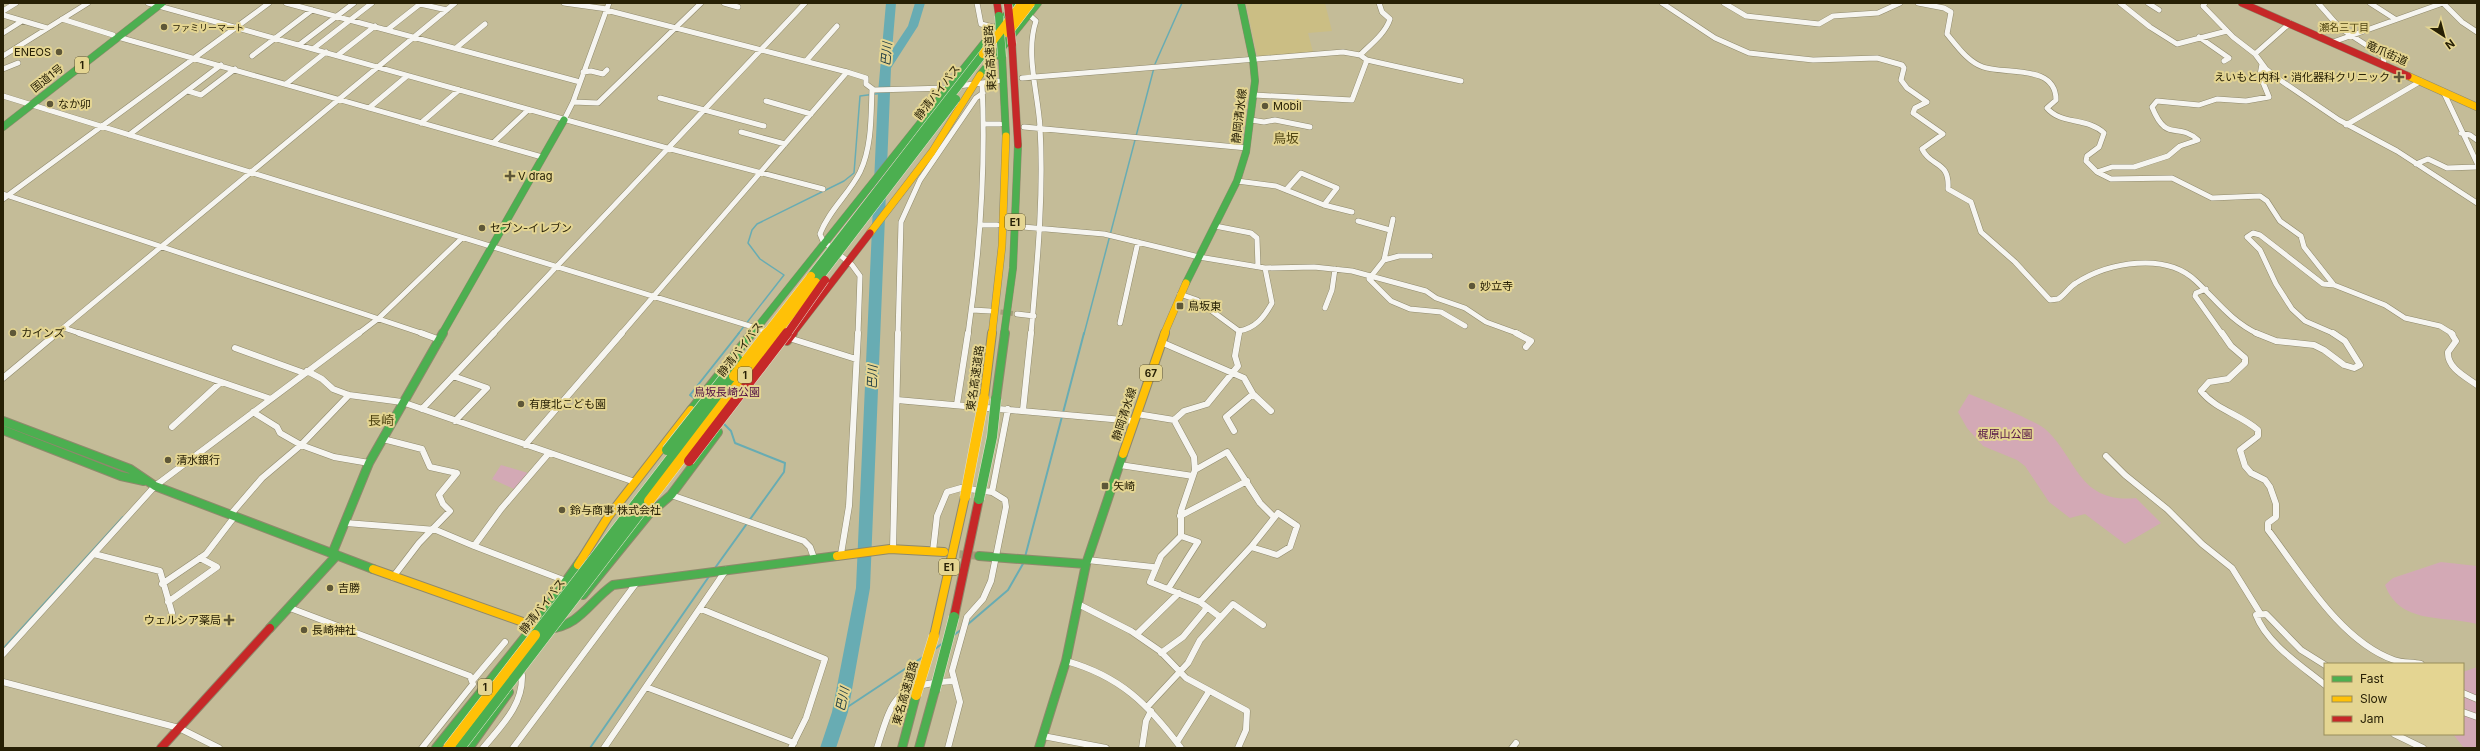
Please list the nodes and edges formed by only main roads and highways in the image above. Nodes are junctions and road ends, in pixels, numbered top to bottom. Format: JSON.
{"nodes":[{"id":1,"x":997,"y":3,"type":"edge"},
{"id":2,"x":1031,"y":3,"type":"edge"},
{"id":3,"x":1035,"y":3,"type":"edge"},
{"id":4,"x":1038,"y":3,"type":"edge"},
{"id":5,"x":1241,"y":3,"type":"edge"},
{"id":6,"x":2242,"y":3,"type":"edge"},
{"id":7,"x":155,"y":4,"type":"edge"},
{"id":8,"x":1014,"y":4,"type":"edge"},
{"id":9,"x":999,"y":34,"type":"junction"},
{"id":10,"x":28,"y":104,"type":"junction"},
{"id":11,"x":2477,"y":107,"type":"edge"},
{"id":12,"x":3,"y":120,"type":"edge"},
{"id":13,"x":564,"y":120,"type":"road end"},
{"id":14,"x":3,"y":127,"type":"edge"},
{"id":15,"x":853,"y":227,"type":"junction"},
{"id":16,"x":3,"y":421,"type":"edge"},
{"id":17,"x":3,"y":430,"type":"edge"},
{"id":18,"x":150,"y":484,"type":"junction"},
{"id":19,"x":649,"y":514,"type":"junction"},
{"id":20,"x":944,"y":552,"type":"tunnel mouth"},
{"id":21,"x":334,"y":555,"type":"junction"},
{"id":22,"x":979,"y":556,"type":"tunnel mouth"},
{"id":23,"x":1087,"y":562,"type":"junction"},
{"id":24,"x":578,"y":565,"type":"junction"},
{"id":25,"x":533,"y":627,"type":"junction"},
{"id":26,"x":553,"y":630,"type":"junction"},
{"id":27,"x":495,"y":712,"type":"junction"},
{"id":28,"x":161,"y":748,"type":"edge"},
{"id":29,"x":436,"y":748,"type":"edge"},
{"id":30,"x":448,"y":748,"type":"edge"},
{"id":31,"x":460,"y":748,"type":"edge"},
{"id":32,"x":469,"y":748,"type":"edge"},
{"id":33,"x":476,"y":748,"type":"edge"},
{"id":34,"x":902,"y":748,"type":"edge"},
{"id":35,"x":919,"y":748,"type":"edge"},
{"id":36,"x":1039,"y":748,"type":"edge"}],
"edges":[{"from":1,"to":34,"type":"main road","name":"東名高速道路","number":"E1","bridge":true},
{"from":2,"to":9,"type":"main road","name":"静清バイパス","number":"1","bridge":true},
{"from":3,"to":9,"type":"main road","bridge":true},
{"from":4,"to":19,"type":"main road"},
{"from":5,"to":23,"type":"main road","name":"静岡清水線","number":"67"},
{"from":6,"to":11,"type":"main road","name":"竜爪街道"},
{"from":7,"to":10,"type":"main road","name":"国道1号","number":"1"},
{"from":8,"to":9,"type":"main road","name":"静清バイパス","number":"1","bridge":true},
{"from":8,"to":35,"type":"main road","name":"東名高速道路","number":"E1","bridge":true},
{"from":9,"to":15,"type":"main road","name":"静清バイパス","number":"1","bridge":true},
{"from":9,"to":24,"type":"main road","number":"1"},
{"from":10,"to":12,"type":"main road","name":"国道1号","number":"1"},
{"from":10,"to":14,"type":"main road","name":"国道1号","number":"1"},
{"from":13,"to":21,"type":"main road"},
{"from":15,"to":19,"type":"main road","bridge":true},
{"from":15,"to":24,"type":"main road","bridge":true},
{"from":15,"to":30,"type":"main road","name":"静清バイパス","number":"1","bridge":true},
{"from":15,"to":31,"type":"main road","name":"静清バイパス","number":"1","bridge":true},
{"from":16,"to":18,"type":"main road"},
{"from":17,"to":18,"type":"main road"},
{"from":18,"to":21,"type":"main road"},
{"from":19,"to":26,"type":"main road"},
{"from":20,"to":26,"type":"main road"},
{"from":21,"to":25,"type":"main road"},
{"from":21,"to":28,"type":"main road"},
{"from":22,"to":23,"type":"main road"},
{"from":23,"to":36,"type":"main road","name":"静岡清水線","number":"67"},
{"from":24,"to":25,"type":"main road","number":"1"},
{"from":25,"to":26,"type":"main road"},
{"from":25,"to":29,"type":"main road","number":"1"},
{"from":26,"to":27,"type":"main road"},
{"from":27,"to":32,"type":"main road"},
{"from":27,"to":33,"type":"main road"}]}
